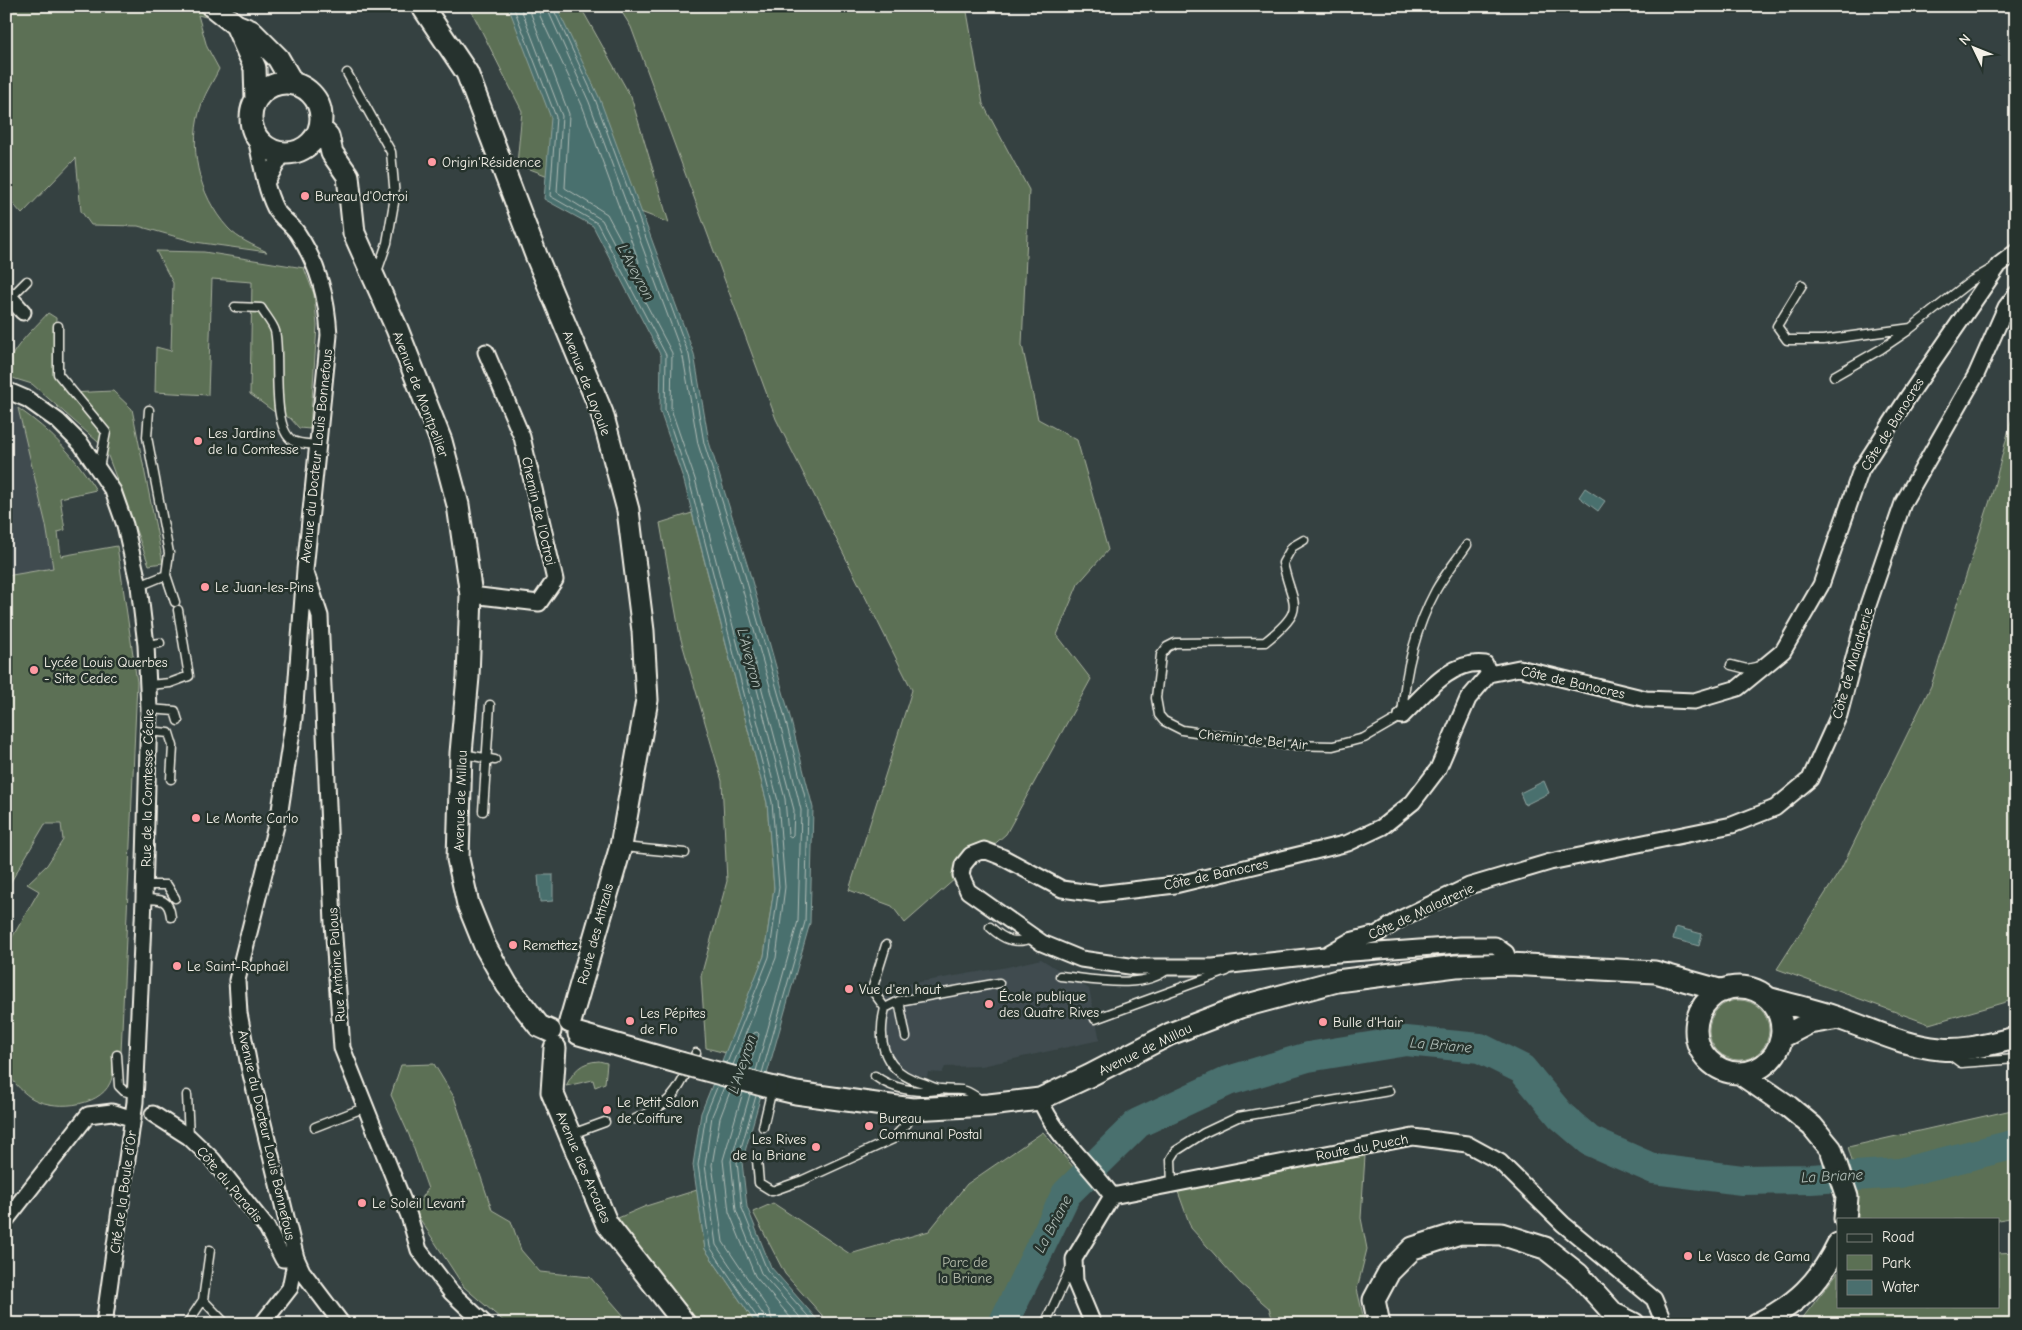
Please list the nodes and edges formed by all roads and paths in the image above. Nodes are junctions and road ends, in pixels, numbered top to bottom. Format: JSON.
{"nodes":[{"id":1,"x":212,"y":6,"type":"edge"},
{"id":2,"x":422,"y":6,"type":"edge"},
{"id":3,"x":236,"y":25,"type":"junction"},
{"id":4,"x":347,"y":73,"type":"dead end"},
{"id":5,"x":293,"y":84,"type":"junction"},
{"id":6,"x":256,"y":100,"type":"junction"},
{"id":7,"x":320,"y":128,"type":"junction"},
{"id":8,"x":255,"y":134,"type":"junction"},
{"id":9,"x":290,"y":152,"type":"junction"},
{"id":10,"x":332,"y":153,"type":"junction"},
{"id":11,"x":267,"y":181,"type":"junction"},
{"id":12,"x":2016,"y":252,"type":"edge"},
{"id":13,"x":1999,"y":264,"type":"junction"},
{"id":14,"x":374,"y":278,"type":"junction"},
{"id":15,"x":27,"y":282,"type":"dead end"},
{"id":16,"x":1802,"y":285,"type":"dead end"},
{"id":17,"x":2016,"y":294,"type":"edge"},
{"id":18,"x":8,"y":295,"type":"edge"},
{"id":19,"x":235,"y":307,"type":"dead end"},
{"id":20,"x":22,"y":312,"type":"dead end"},
{"id":21,"x":58,"y":326,"type":"dead end"},
{"id":22,"x":1911,"y":328,"type":"junction"},
{"id":23,"x":486,"y":352,"type":"dead end"},
{"id":24,"x":1834,"y":376,"type":"dead end"},
{"id":25,"x":6,"y":390,"type":"edge"},
{"id":26,"x":149,"y":410,"type":"dead end"},
{"id":27,"x":316,"y":445,"type":"junction"},
{"id":28,"x":99,"y":468,"type":"junction"},
{"id":29,"x":1304,"y":540,"type":"dead end"},
{"id":30,"x":1467,"y":545,"type":"dead end"},
{"id":31,"x":304,"y":570,"type":"junction"},
{"id":32,"x":166,"y":575,"type":"junction"},
{"id":33,"x":139,"y":586,"type":"junction"},
{"id":34,"x":470,"y":594,"type":"junction"},
{"id":35,"x":175,"y":602,"type":"dead end"},
{"id":36,"x":178,"y":610,"type":"dead end"},
{"id":37,"x":1769,"y":664,"type":"junction"},
{"id":38,"x":1731,"y":665,"type":"dead end"},
{"id":39,"x":1489,"y":674,"type":"junction"},
{"id":40,"x":468,"y":677,"type":"joint"},
{"id":41,"x":149,"y":685,"type":"junction"},
{"id":42,"x":490,"y":705,"type":"dead end"},
{"id":43,"x":149,"y":709,"type":"junction"},
{"id":44,"x":1402,"y":716,"type":"junction"},
{"id":45,"x":178,"y":721,"type":"dead end"},
{"id":46,"x":147,"y":732,"type":"junction"},
{"id":47,"x":461,"y":753,"type":"junction"},
{"id":48,"x":485,"y":759,"type":"junction"},
{"id":49,"x":495,"y":760,"type":"dead end"},
{"id":50,"x":171,"y":779,"type":"dead end"},
{"id":51,"x":482,"y":811,"type":"dead end"},
{"id":52,"x":620,"y":846,"type":"junction"},
{"id":53,"x":685,"y":853,"type":"dead end"},
{"id":54,"x":144,"y":892,"type":"junction"},
{"id":55,"x":175,"y":898,"type":"dead end"},
{"id":56,"x":171,"y":917,"type":"dead end"},
{"id":57,"x":990,"y":928,"type":"dead end"},
{"id":58,"x":1034,"y":938,"type":"junction"},
{"id":59,"x":886,"y":945,"type":"dead end"},
{"id":60,"x":1325,"y":956,"type":"junction"},
{"id":61,"x":1510,"y":964,"type":"junction"},
{"id":62,"x":1234,"y":965,"type":"junction"},
{"id":63,"x":1170,"y":967,"type":"junction"},
{"id":64,"x":1060,"y":976,"type":"dead end"},
{"id":65,"x":1676,"y":979,"type":"junction"},
{"id":66,"x":999,"y":984,"type":"dead end"},
{"id":67,"x":1723,"y":991,"type":"junction"},
{"id":68,"x":1768,"y":998,"type":"junction"},
{"id":69,"x":899,"y":1001,"type":"junction"},
{"id":70,"x":885,"y":1008,"type":"junction"},
{"id":71,"x":1701,"y":1011,"type":"junction"},
{"id":72,"x":1839,"y":1018,"type":"junction"},
{"id":73,"x":1095,"y":1019,"type":"dead end"},
{"id":74,"x":564,"y":1036,"type":"junction"},
{"id":75,"x":906,"y":1037,"type":"dead end"},
{"id":76,"x":1782,"y":1037,"type":"junction"},
{"id":77,"x":2016,"y":1038,"type":"edge"},
{"id":78,"x":1942,"y":1050,"type":"junction"},
{"id":79,"x":117,"y":1055,"type":"dead end"},
{"id":80,"x":688,"y":1058,"type":"junction"},
{"id":81,"x":2016,"y":1059,"type":"edge"},
{"id":82,"x":1768,"y":1062,"type":"junction"},
{"id":83,"x":1741,"y":1074,"type":"junction"},
{"id":84,"x":875,"y":1076,"type":"dead end"},
{"id":85,"x":783,"y":1088,"type":"junction"},
{"id":86,"x":941,"y":1089,"type":"junction"},
{"id":87,"x":1389,"y":1091,"type":"dead end"},
{"id":88,"x":136,"y":1094,"type":"junction"},
{"id":89,"x":187,"y":1095,"type":"dead end"},
{"id":90,"x":1040,"y":1099,"type":"junction"},
{"id":91,"x":989,"y":1105,"type":"junction"},
{"id":92,"x":366,"y":1107,"type":"junction"},
{"id":93,"x":1789,"y":1107,"type":"junction"},
{"id":94,"x":912,"y":1110,"type":"junction"},
{"id":95,"x":154,"y":1114,"type":"dead end"},
{"id":96,"x":133,"y":1119,"type":"junction"},
{"id":97,"x":635,"y":1119,"type":"dead end"},
{"id":98,"x":605,"y":1122,"type":"dead end"},
{"id":99,"x":315,"y":1127,"type":"dead end"},
{"id":100,"x":763,"y":1127,"type":"dead end"},
{"id":101,"x":570,"y":1135,"type":"junction"},
{"id":102,"x":189,"y":1137,"type":"junction"},
{"id":103,"x":757,"y":1160,"type":"dead end"},
{"id":104,"x":1172,"y":1184,"type":"junction"},
{"id":105,"x":1110,"y":1192,"type":"junction"},
{"id":106,"x":1844,"y":1218,"type":"edge"},
{"id":107,"x":6,"y":1220,"type":"edge"},
{"id":108,"x":1837,"y":1246,"type":"edge"},
{"id":109,"x":210,"y":1250,"type":"dead end"},
{"id":110,"x":296,"y":1258,"type":"junction"},
{"id":111,"x":1074,"y":1259,"type":"junction"},
{"id":112,"x":203,"y":1300,"type":"junction"},
{"id":113,"x":104,"y":1324,"type":"edge"},
{"id":114,"x":187,"y":1324,"type":"edge"},
{"id":115,"x":226,"y":1324,"type":"edge"},
{"id":116,"x":262,"y":1324,"type":"edge"},
{"id":117,"x":342,"y":1324,"type":"edge"},
{"id":118,"x":485,"y":1324,"type":"edge"},
{"id":119,"x":685,"y":1324,"type":"edge"},
{"id":120,"x":1045,"y":1324,"type":"edge"},
{"id":121,"x":1092,"y":1324,"type":"edge"},
{"id":122,"x":1379,"y":1324,"type":"edge"},
{"id":123,"x":1634,"y":1324,"type":"edge"},
{"id":124,"x":1659,"y":1324,"type":"edge"},
{"id":125,"x":1757,"y":1324,"type":"edge"}],
"edges":[{"from":1,"to":3,"type":"main road"},
{"from":2,"to":52,"type":"main road","name":"Avenue de Layoule"},
{"from":3,"to":5,"type":"main road"},
{"from":3,"to":6,"type":"main road"},
{"from":4,"to":14,"type":"lane"},
{"from":5,"to":6,"type":"main road"},
{"from":5,"to":7,"type":"main road"},
{"from":6,"to":8,"type":"main road"},
{"from":7,"to":9,"type":"main road"},
{"from":7,"to":10,"type":"main road","name":"Avenue de Montpellier"},
{"from":8,"to":9,"type":"main road"},
{"from":8,"to":11,"type":"street","name":"Avenue du Docteur Louis Bonnefous"},
{"from":9,"to":10,"type":"main road"},
{"from":9,"to":11,"type":"street"},
{"from":10,"to":14,"type":"main road","name":"Avenue de Montpellier"},
{"from":11,"to":27,"type":"street","name":"Avenue du Docteur Louis Bonnefous"},
{"from":12,"to":13,"type":"street","name":"Côte de Banocres"},
{"from":13,"to":22,"type":"lane"},
{"from":13,"to":37,"type":"street","name":"Côte de Banocres"},
{"from":14,"to":34,"type":"main road","name":"Avenue de Montpellier"},
{"from":15,"to":18,"type":"lane"},
{"from":16,"to":22,"type":"lane"},
{"from":17,"to":60,"type":"street","name":"Côte de Maladrerie"},
{"from":18,"to":20,"type":"street"},
{"from":19,"to":27,"type":"lane"},
{"from":21,"to":28,"type":"lane"},
{"from":22,"to":24,"type":"lane"},
{"from":23,"to":34,"type":"street","name":"Chemin de l'Octroi"},
{"from":25,"to":28,"type":"street","name":"Rue de la Comtesse Cécile"},
{"from":26,"to":32,"type":"lane"},
{"from":27,"to":31,"type":"street","name":"Avenue du Docteur Louis Bonnefous"},
{"from":28,"to":33,"type":"street","name":"Rue de la Comtesse Cécile"},
{"from":29,"to":44,"type":"lane","name":"Chemin de Bel Air"},
{"from":30,"to":44,"type":"lane"},
{"from":31,"to":92,"type":"street","name":"Rue Antoine Palous"},
{"from":31,"to":110,"type":"street","name":"Avenue du Docteur Louis Bonnefous"},
{"from":32,"to":33,"type":"lane"},
{"from":32,"to":35,"type":"lane"},
{"from":33,"to":41,"type":"street","name":"Rue de la Comtesse Cécile"},
{"from":34,"to":40,"type":"main road","name":"Avenue de Montpellier"},
{"from":36,"to":41,"type":"lane"},
{"from":37,"to":38,"type":"lane"},
{"from":37,"to":39,"type":"street","name":"Côte de Banocres"},
{"from":39,"to":44,"type":"street","name":"Chemin de Bel Air"},
{"from":39,"to":58,"type":"street","name":"Côte de Banocres"},
{"from":40,"to":47,"type":"main road","name":"Avenue de Millau"},
{"from":41,"to":43,"type":"street","name":"Rue de la Comtesse Cécile"},
{"from":42,"to":48,"type":"lane"},
{"from":43,"to":45,"type":"lane"},
{"from":43,"to":46,"type":"street","name":"Rue de la Comtesse Cécile"},
{"from":46,"to":50,"type":"lane"},
{"from":46,"to":54,"type":"street","name":"Rue de la Comtesse Cécile"},
{"from":47,"to":48,"type":"lane"},
{"from":47,"to":74,"type":"main road","name":"Avenue de Millau"},
{"from":48,"to":49,"type":"lane"},
{"from":48,"to":51,"type":"lane"},
{"from":52,"to":53,"type":"lane"},
{"from":52,"to":74,"type":"main road","name":"Route des Attizals"},
{"from":54,"to":55,"type":"lane"},
{"from":54,"to":56,"type":"lane"},
{"from":54,"to":88,"type":"street","name":"Rue de la Comtesse Cécile"},
{"from":57,"to":58,"type":"lane"},
{"from":58,"to":63,"type":"street"},
{"from":59,"to":70,"type":"lane"},
{"from":60,"to":61,"type":"street"},
{"from":60,"to":62,"type":"street"},
{"from":61,"to":65,"type":"main road","name":"Avenue de Millau"},
{"from":61,"to":90,"type":"main road","name":"Avenue de Millau"},
{"from":62,"to":63,"type":"street"},
{"from":62,"to":73,"type":"lane"},
{"from":63,"to":64,"type":"lane"},
{"from":65,"to":67,"type":"main road","name":"Avenue de Millau"},
{"from":65,"to":71,"type":"main road"},
{"from":66,"to":69,"type":"lane"},
{"from":67,"to":68,"type":"main road"},
{"from":67,"to":71,"type":"main road"},
{"from":68,"to":72,"type":"main road"},
{"from":68,"to":76,"type":"main road"},
{"from":69,"to":70,"type":"lane"},
{"from":69,"to":75,"type":"lane"},
{"from":70,"to":86,"type":"lane"},
{"from":71,"to":83,"type":"main road"},
{"from":72,"to":76,"type":"main road"},
{"from":72,"to":78,"type":"main road"},
{"from":74,"to":80,"type":"main road","name":"Avenue de Millau"},
{"from":74,"to":101,"type":"main road","name":"Avenue des Arcades"},
{"from":76,"to":82,"type":"main road"},
{"from":77,"to":78,"type":"main road"},
{"from":78,"to":81,"type":"lane"},
{"from":79,"to":88,"type":"lane"},
{"from":80,"to":85,"type":"main road","name":"Avenue de Millau","bridge":true},
{"from":80,"to":97,"type":"lane"},
{"from":82,"to":83,"type":"main road"},
{"from":82,"to":93,"type":"main road"},
{"from":83,"to":93,"type":"main road"},
{"from":84,"to":86,"type":"lane"},
{"from":85,"to":94,"type":"main road","name":"Avenue de Millau"},
{"from":85,"to":100,"type":"lane"},
{"from":86,"to":91,"type":"lane"},
{"from":87,"to":104,"type":"lane"},
{"from":88,"to":96,"type":"street","name":"Rue de la Comtesse Cécile"},
{"from":89,"to":102,"type":"lane"},
{"from":90,"to":91,"type":"main road","name":"Avenue de Millau"},
{"from":90,"to":105,"type":"street"},
{"from":91,"to":94,"type":"main road","name":"Avenue de Millau"},
{"from":92,"to":99,"type":"lane"},
{"from":92,"to":118,"type":"street","name":"Rue Antoine Palous"},
{"from":93,"to":106,"type":"main road"},
{"from":94,"to":103,"type":"lane"},
{"from":95,"to":102,"type":"street","name":"Côte du Paradis"},
{"from":96,"to":107,"type":"street","name":"Cité de la Boule d'Or"},
{"from":96,"to":113,"type":"street","name":"Cité de la Boule d'Or"},
{"from":98,"to":101,"type":"lane"},
{"from":101,"to":119,"type":"main road","name":"Avenue des Arcades"},
{"from":102,"to":110,"type":"street","name":"Côte du Paradis"},
{"from":104,"to":105,"type":"street","name":"Route du Puech"},
{"from":104,"to":124,"type":"street","name":"Route du Puech"},
{"from":105,"to":111,"type":"street"},
{"from":108,"to":125,"type":"main road"},
{"from":109,"to":112,"type":"lane"},
{"from":110,"to":116,"type":"street","name":"Avenue du Docteur Louis Bonnefous"},
{"from":110,"to":117,"type":"street"},
{"from":111,"to":120,"type":"lane"},
{"from":111,"to":121,"type":"street"},
{"from":112,"to":114,"type":"lane"},
{"from":112,"to":115,"type":"lane"},
{"from":122,"to":123,"type":"main road"}]}
